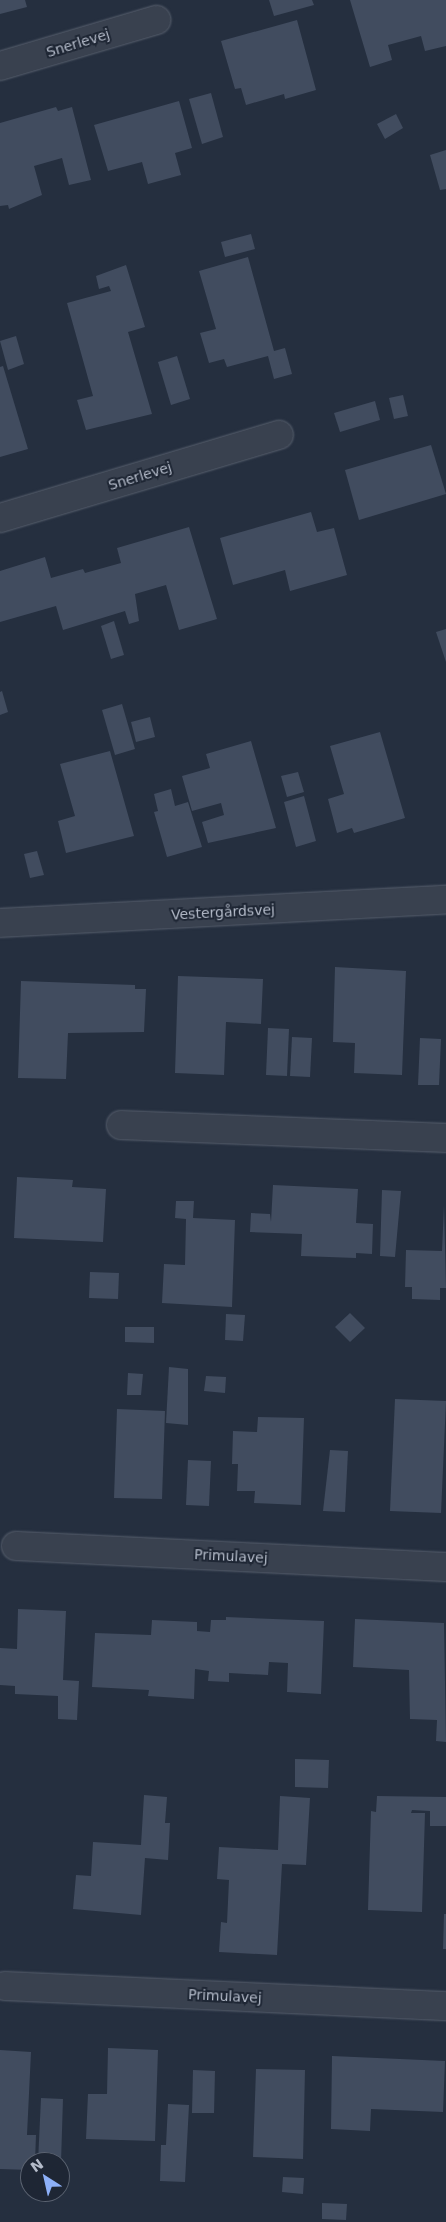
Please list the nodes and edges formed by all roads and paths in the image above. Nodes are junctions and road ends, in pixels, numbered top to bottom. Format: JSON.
{"nodes":[{"id":1,"x":156,"y":20,"type":"dead end"},
{"id":2,"x":0,"y":66,"type":"edge"},
{"id":3,"x":279,"y":435,"type":"dead end"},
{"id":4,"x":0,"y":518,"type":"edge"},
{"id":5,"x":446,"y":900,"type":"edge"},
{"id":6,"x":0,"y":923,"type":"edge"},
{"id":7,"x":121,"y":1125,"type":"dead end"},
{"id":8,"x":446,"y":1138,"type":"edge"},
{"id":9,"x":16,"y":1546,"type":"dead end"},
{"id":10,"x":446,"y":1567,"type":"edge"},
{"id":11,"x":5,"y":1986,"type":"dead end"},
{"id":12,"x":446,"y":2006,"type":"edge"}],
"edges":[{"from":1,"to":2,"type":"street","name":"Snerlevej"},
{"from":3,"to":4,"type":"street","name":"Snerlevej"},
{"from":5,"to":6,"type":"street","name":"Vestergårdsvej"},
{"from":7,"to":8,"type":"street"},
{"from":9,"to":10,"type":"street","name":"Primulavej"},
{"from":11,"to":12,"type":"street","name":"Primulavej"}]}
